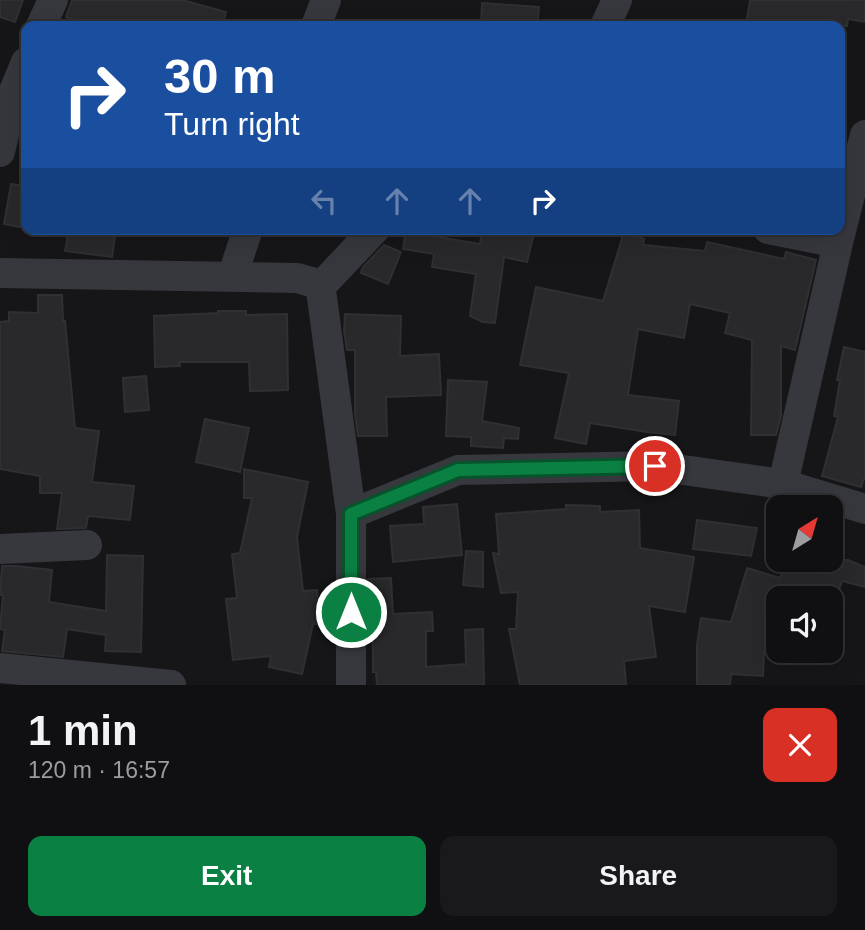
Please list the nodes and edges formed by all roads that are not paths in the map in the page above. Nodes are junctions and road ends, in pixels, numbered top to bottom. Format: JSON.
{"nodes":[{"id":1,"x":53,"y":0,"type":"edge"},
{"id":2,"x":326,"y":0,"type":"edge"},
{"id":3,"x":617,"y":0,"type":"edge"},
{"id":4,"x":43,"y":21,"type":"edge"},
{"id":5,"x":319,"y":21,"type":"edge"},
{"id":6,"x":607,"y":21,"type":"edge"},
{"id":7,"x":21,"y":68,"type":"edge"},
{"id":8,"x":7,"y":83,"type":"edge"},
{"id":9,"x":865,"y":135,"type":"edge"},
{"id":10,"x":0,"y":152,"type":"edge"},
{"id":11,"x":845,"y":215,"type":"edge"},
{"id":12,"x":246,"y":235,"type":"edge"},
{"id":13,"x":368,"y":235,"type":"edge"},
{"id":14,"x":798,"y":235,"type":"edge"},
{"id":15,"x":840,"y":235,"type":"edge"},
{"id":16,"x":838,"y":243,"type":"junction"},
{"id":17,"x":0,"y":273,"type":"edge"},
{"id":18,"x":232,"y":277,"type":"junction"},
{"id":19,"x":322,"y":285,"type":"junction"},
{"id":20,"x":783,"y":484,"type":"junction"},
{"id":21,"x":865,"y":509,"type":"edge"},
{"id":22,"x":351,"y":514,"type":"junction"},
{"id":23,"x":87,"y":545,"type":"dead end"},
{"id":24,"x":0,"y":549,"type":"edge"},
{"id":25,"x":0,"y":668,"type":"edge"},
{"id":26,"x":171,"y":685,"type":"edge"},
{"id":27,"x":352,"y":685,"type":"edge"}],
"edges":[{"from":1,"to":4,"type":"street"},
{"from":2,"to":5,"type":"street"},
{"from":3,"to":6,"type":"street"},
{"from":7,"to":8,"type":"street"},
{"from":8,"to":10,"type":"street"},
{"from":9,"to":11,"type":"street"},
{"from":12,"to":18,"type":"street"},
{"from":13,"to":19,"type":"street"},
{"from":14,"to":16,"type":"street"},
{"from":15,"to":16,"type":"street"},
{"from":16,"to":20,"type":"street"},
{"from":17,"to":18,"type":"street"},
{"from":18,"to":19,"type":"street"},
{"from":19,"to":22,"type":"street"},
{"from":20,"to":21,"type":"street"},
{"from":20,"to":22,"type":"street"},
{"from":22,"to":27,"type":"street"},
{"from":23,"to":24,"type":"street"},
{"from":25,"to":26,"type":"street"}]}
